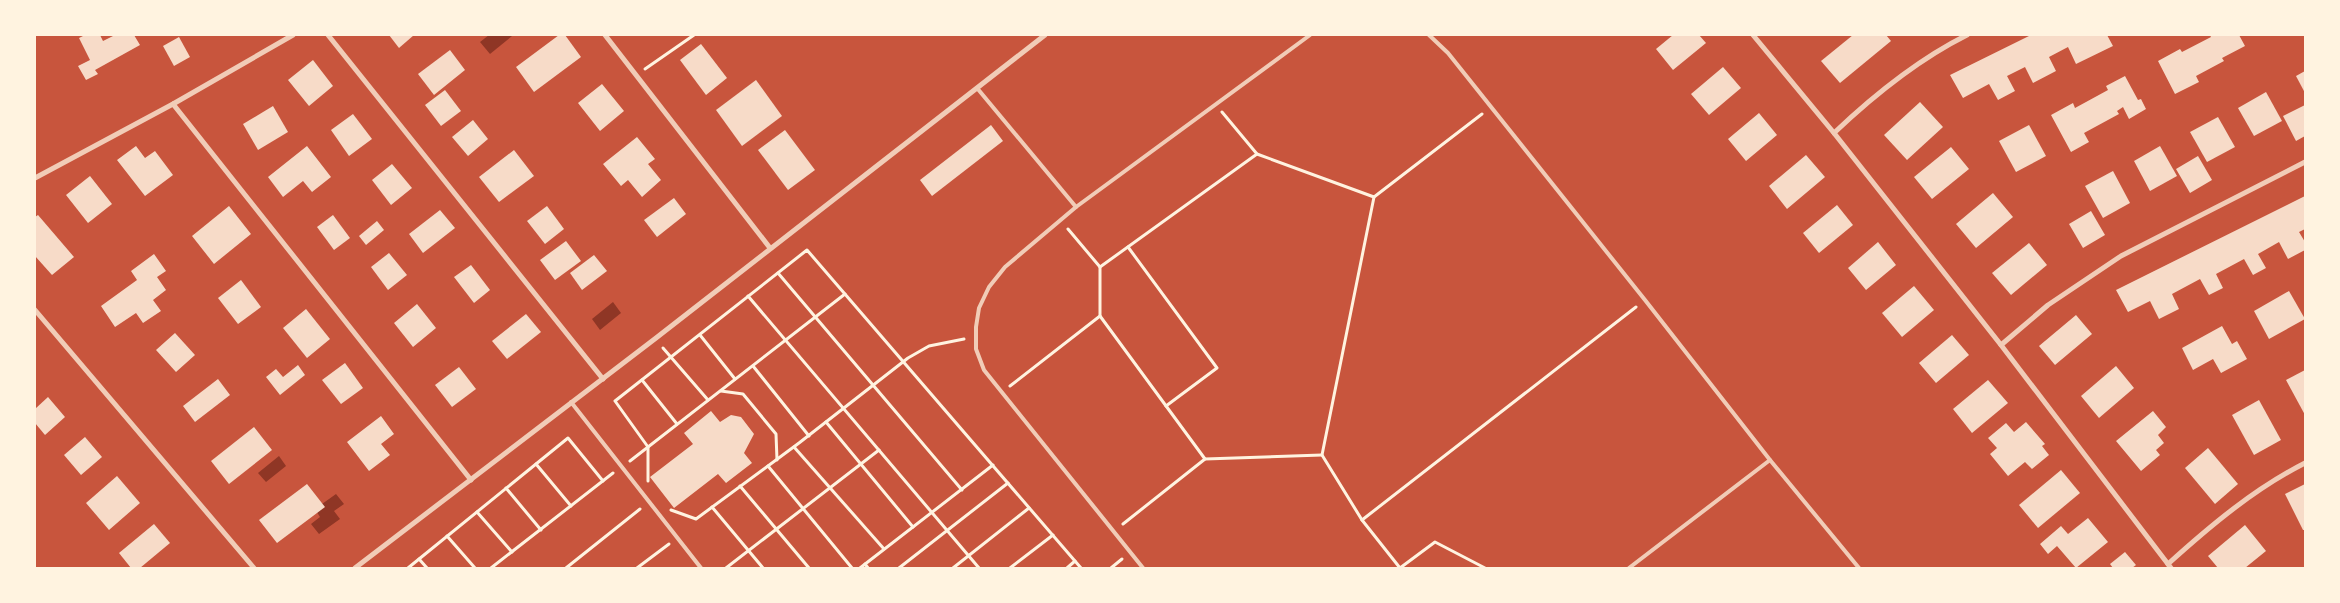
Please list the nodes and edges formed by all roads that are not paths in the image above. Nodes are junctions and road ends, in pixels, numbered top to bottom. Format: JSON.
{"nodes":[{"id":1,"x":293,"y":35,"type":"edge"},
{"id":2,"x":328,"y":35,"type":"edge"},
{"id":3,"x":606,"y":35,"type":"edge"},
{"id":4,"x":1045,"y":35,"type":"edge"},
{"id":5,"x":1310,"y":35,"type":"edge"},
{"id":6,"x":1429,"y":35,"type":"edge"},
{"id":7,"x":1753,"y":35,"type":"edge"},
{"id":8,"x":1967,"y":35,"type":"edge"},
{"id":9,"x":977,"y":88,"type":"junction"},
{"id":10,"x":173,"y":104,"type":"junction"},
{"id":11,"x":1834,"y":133,"type":"junction"},
{"id":12,"x":2305,"y":162,"type":"edge"},
{"id":13,"x":35,"y":178,"type":"edge"},
{"id":14,"x":1076,"y":207,"type":"junction"},
{"id":15,"x":770,"y":248,"type":"junction"},
{"id":16,"x":35,"y":310,"type":"edge"},
{"id":17,"x":2001,"y":344,"type":"junction"},
{"id":18,"x":603,"y":379,"type":"junction"},
{"id":19,"x":571,"y":402,"type":"junction"},
{"id":20,"x":1770,"y":460,"type":"junction"},
{"id":21,"x":2305,"y":463,"type":"edge"},
{"id":22,"x":471,"y":480,"type":"junction"},
{"id":23,"x":2169,"y":566,"type":"edge"},
{"id":24,"x":254,"y":568,"type":"edge"},
{"id":25,"x":355,"y":568,"type":"edge"},
{"id":26,"x":702,"y":568,"type":"edge"},
{"id":27,"x":1143,"y":568,"type":"edge"},
{"id":28,"x":1629,"y":568,"type":"edge"},
{"id":29,"x":1859,"y":568,"type":"edge"}],
"edges":[{"from":1,"to":10,"type":"street"},
{"from":2,"to":18,"type":"street"},
{"from":3,"to":15,"type":"street"},
{"from":4,"to":9,"type":"street"},
{"from":5,"to":14,"type":"lane"},
{"from":6,"to":20,"type":"lane"},
{"from":7,"to":11,"type":"street"},
{"from":8,"to":11,"type":"street"},
{"from":9,"to":14,"type":"lane"},
{"from":9,"to":15,"type":"street"},
{"from":10,"to":13,"type":"street"},
{"from":10,"to":22,"type":"street"},
{"from":11,"to":17,"type":"street"},
{"from":12,"to":17,"type":"street"},
{"from":14,"to":27,"type":"lane"},
{"from":15,"to":18,"type":"street"},
{"from":16,"to":24,"type":"street"},
{"from":17,"to":23,"type":"street"},
{"from":18,"to":19,"type":"street"},
{"from":19,"to":22,"type":"street"},
{"from":19,"to":26,"type":"lane"},
{"from":20,"to":28,"type":"lane"},
{"from":20,"to":29,"type":"lane"},
{"from":21,"to":23,"type":"street"},
{"from":22,"to":25,"type":"street"}]}
